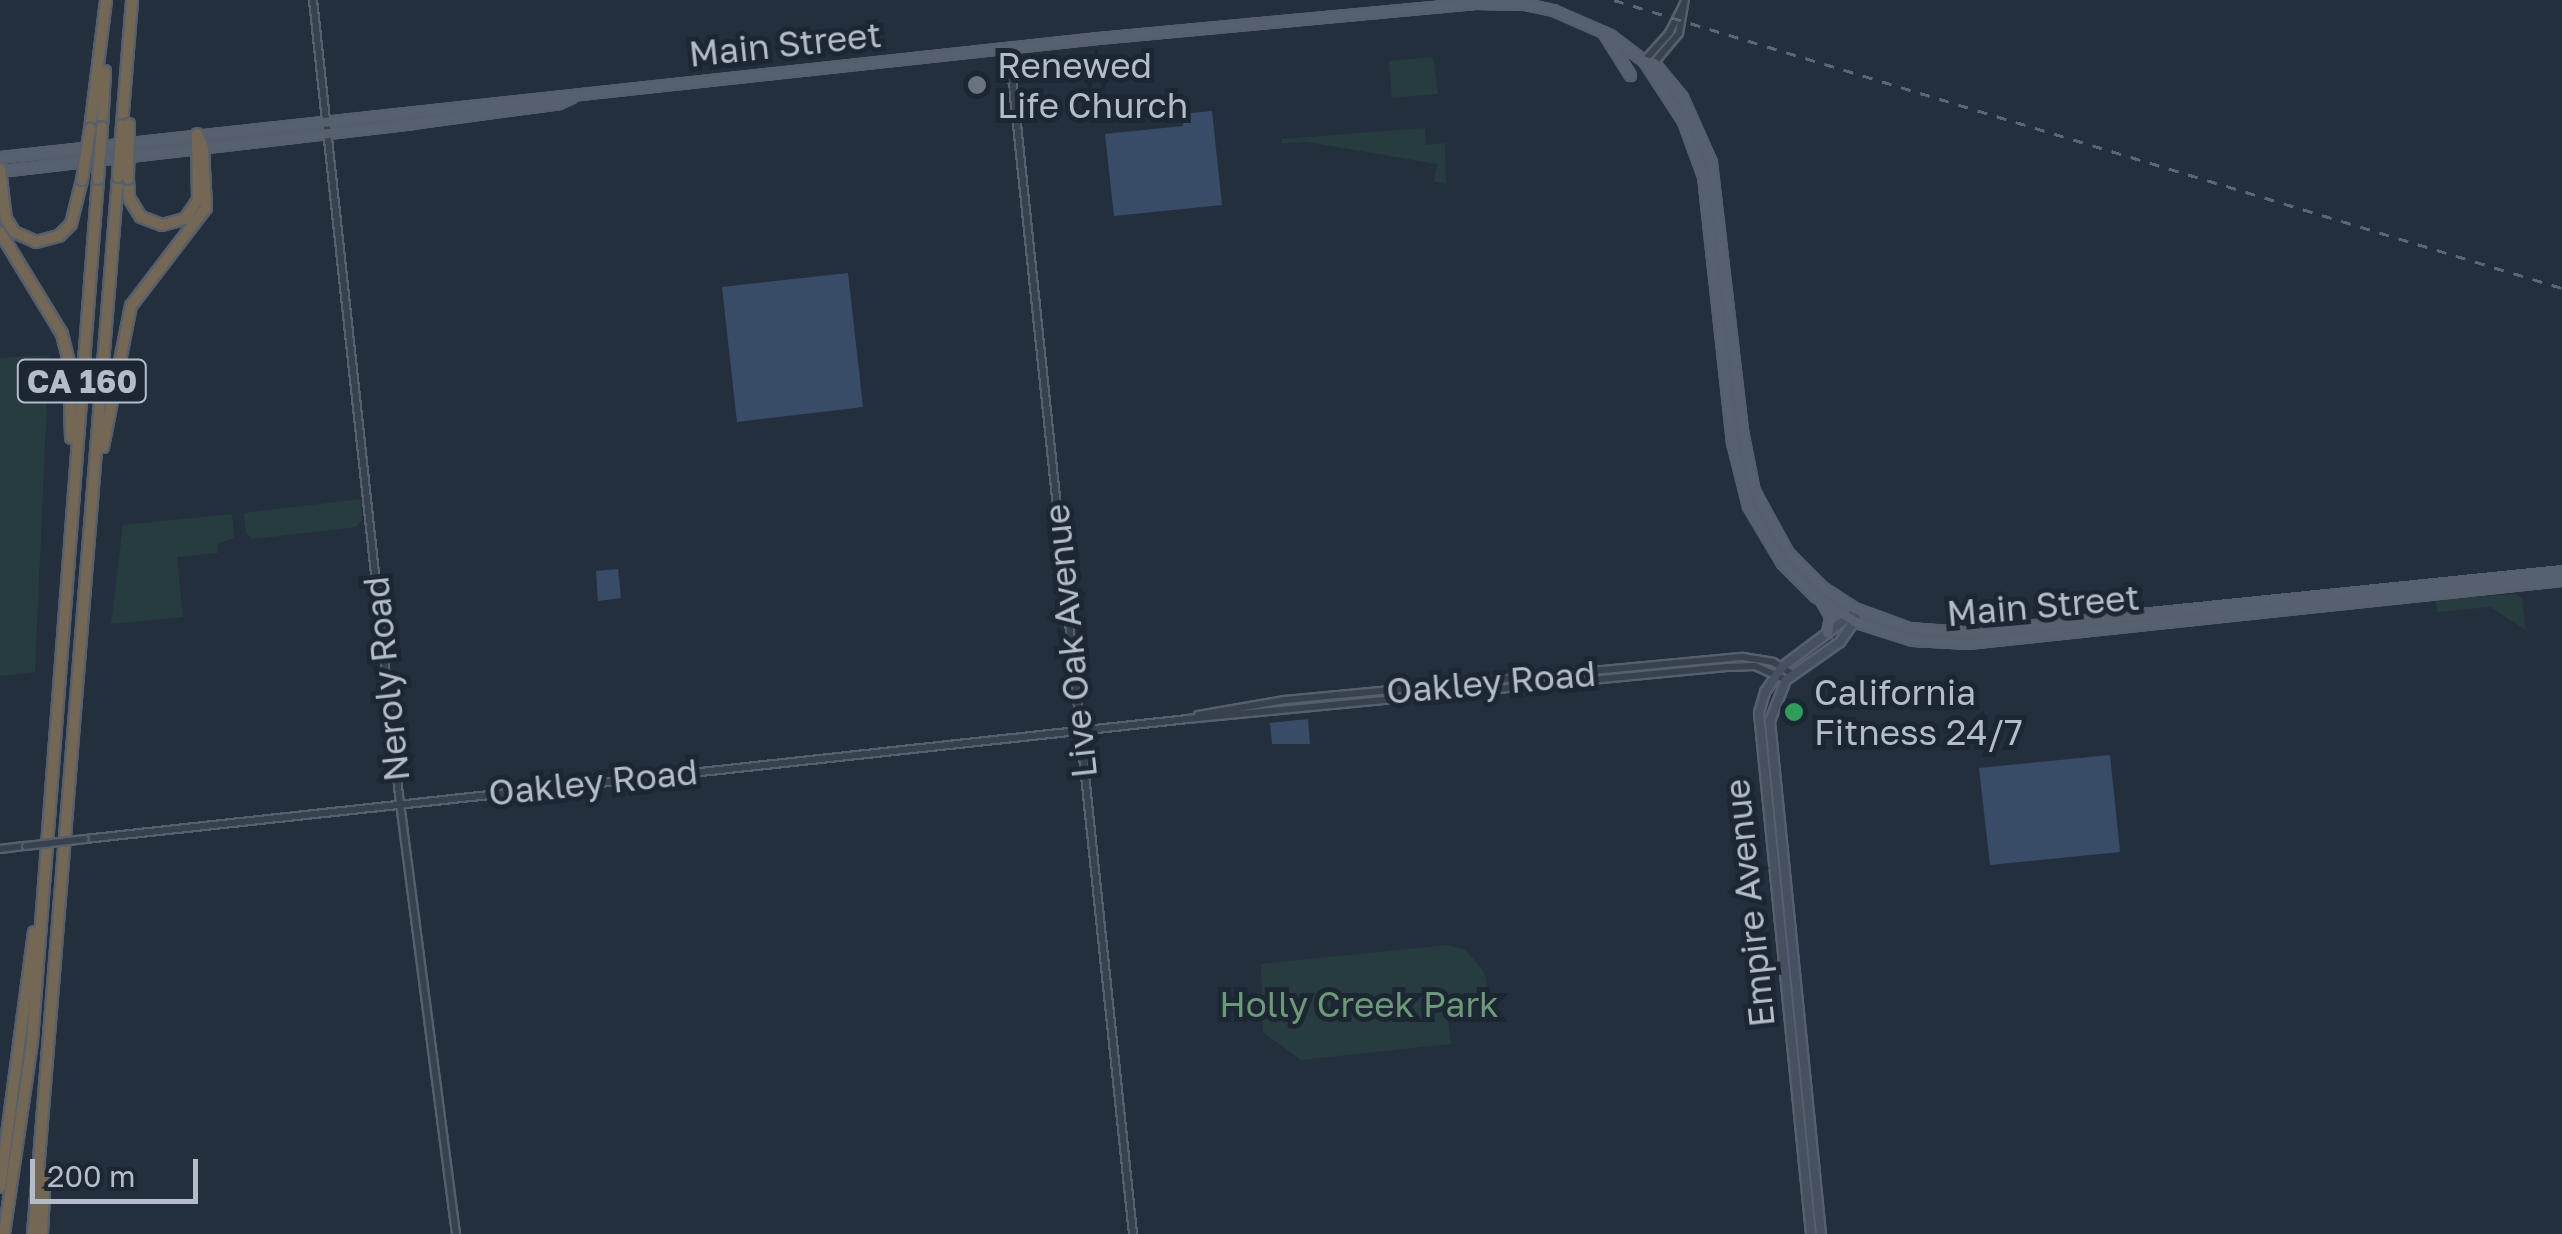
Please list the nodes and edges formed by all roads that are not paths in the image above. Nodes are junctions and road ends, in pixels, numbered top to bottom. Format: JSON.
{"nodes":[{"id":1,"x":108,"y":0,"type":"edge"},
{"id":2,"x":132,"y":0,"type":"edge"},
{"id":3,"x":314,"y":0,"type":"edge"},
{"id":4,"x":1685,"y":2,"type":"edge"},
{"id":5,"x":1602,"y":30,"type":"junction"},
{"id":6,"x":1008,"y":47,"type":"junction"},
{"id":7,"x":1648,"y":65,"type":"junction"},
{"id":8,"x":1630,"y":76,"type":"dead end"},
{"id":9,"x":575,"y":96,"type":"junction"},
{"id":10,"x":326,"y":122,"type":"junction"},
{"id":11,"x":96,"y":128,"type":"junction"},
{"id":12,"x":197,"y":134,"type":"junction"},
{"id":13,"x":328,"y":134,"type":"junction"},
{"id":14,"x":199,"y":148,"type":"junction"},
{"id":15,"x":0,"y":157,"type":"edge"},
{"id":16,"x":0,"y":170,"type":"edge"},
{"id":17,"x":123,"y":178,"type":"junction"},
{"id":18,"x":0,"y":232,"type":"edge"},
{"id":19,"x":92,"y":509,"type":"junction"},
{"id":20,"x":2562,"y":570,"type":"edge"},
{"id":21,"x":2562,"y":580,"type":"edge"},
{"id":22,"x":66,"y":584,"type":"junction"},
{"id":23,"x":1821,"y":600,"type":"junction"},
{"id":24,"x":1858,"y":610,"type":"junction"},
{"id":25,"x":1851,"y":620,"type":"junction"},
{"id":26,"x":1827,"y":633,"type":"junction"},
{"id":27,"x":1779,"y":671,"type":"junction"},
{"id":28,"x":1789,"y":677,"type":"junction"},
{"id":29,"x":1079,"y":731,"type":"junction"},
{"id":30,"x":400,"y":803,"type":"junction"},
{"id":31,"x":0,"y":849,"type":"edge"},
{"id":32,"x":44,"y":862,"type":"junction"},
{"id":33,"x":1774,"y":873,"type":"junction"},
{"id":34,"x":1788,"y":909,"type":"junction"},
{"id":35,"x":46,"y":1092,"type":"junction"},
{"id":36,"x":0,"y":1187,"type":"edge"},
{"id":37,"x":4,"y":1234,"type":"edge"},
{"id":38,"x":33,"y":1234,"type":"edge"},
{"id":39,"x":42,"y":1234,"type":"edge"},
{"id":40,"x":456,"y":1234,"type":"edge"},
{"id":41,"x":1133,"y":1234,"type":"edge"},
{"id":42,"x":1811,"y":1234,"type":"edge"},
{"id":43,"x":1821,"y":1234,"type":"edge"}],
"edges":[{"from":1,"to":11,"type":"highway","number":"CA 160"},
{"from":2,"to":17,"type":"highway","number":"CA 160","bridge":true},
{"from":3,"to":10,"type":"street","name":"Neroly Road"},
{"from":4,"to":7,"type":"street"},
{"from":5,"to":6,"type":"main road","name":"Main Street"},
{"from":5,"to":7,"type":"main road","name":"Main Street"},
{"from":5,"to":8,"type":"main road"},
{"from":6,"to":9,"type":"main road","name":"Main Street"},
{"from":6,"to":29,"type":"street","name":"Live Oak Avenue"},
{"from":7,"to":23,"type":"main road","name":"Main Street"},
{"from":7,"to":24,"type":"main road","name":"Main Street"},
{"from":9,"to":10,"type":"main road","name":"Main Street"},
{"from":9,"to":13,"type":"main road","name":"Main Street"},
{"from":10,"to":12,"type":"main road","name":"Main Street"},
{"from":10,"to":13,"type":"street","name":"Neroly Road"},
{"from":11,"to":16,"type":"highway","bridge":true},
{"from":11,"to":22,"type":"highway","number":"CA 160","bridge":true},
{"from":12,"to":14,"type":"highway"},
{"from":12,"to":15,"type":"main road","name":"Main Street"},
{"from":13,"to":14,"type":"main road","name":"Main Street"},
{"from":13,"to":30,"type":"street","name":"Neroly Road"},
{"from":14,"to":16,"type":"main road","name":"Main Street"},
{"from":14,"to":17,"type":"highway"},
{"from":14,"to":19,"type":"highway"},
{"from":17,"to":19,"type":"highway","number":"CA 160"},
{"from":18,"to":22,"type":"highway"},
{"from":19,"to":35,"type":"highway","number":"CA 160"},
{"from":20,"to":24,"type":"main road","name":"Main Street"},
{"from":21,"to":25,"type":"main road","name":"Main Street"},
{"from":22,"to":32,"type":"highway","number":"CA 160"},
{"from":23,"to":25,"type":"main road","name":"Main Street"},
{"from":23,"to":26,"type":"main road"},
{"from":24,"to":25,"type":"main road"},
{"from":25,"to":26,"type":"main road"},
{"from":25,"to":28,"type":"main road"},
{"from":26,"to":27,"type":"main road"},
{"from":27,"to":28,"type":"street","name":"Oakley Road"},
{"from":27,"to":29,"type":"street","name":"Oakley Road"},
{"from":27,"to":33,"type":"main road","name":"Empire Avenue"},
{"from":28,"to":34,"type":"main road","name":"Empire Avenue"},
{"from":29,"to":30,"type":"street","name":"Oakley Road"},
{"from":29,"to":41,"type":"street","name":"Live Oak Avenue"},
{"from":30,"to":31,"type":"street","name":"Oakley Road","bridge":true},
{"from":30,"to":40,"type":"street","name":"Neroly Road"},
{"from":32,"to":36,"type":"highway","number":"CA 160"},
{"from":32,"to":37,"type":"highway"},
{"from":33,"to":34,"type":"main road"},
{"from":33,"to":42,"type":"main road","name":"Empire Avenue"},
{"from":34,"to":43,"type":"main road","name":"Empire Avenue"},
{"from":35,"to":38,"type":"highway","number":"CA 160"},
{"from":35,"to":39,"type":"highway"}]}
